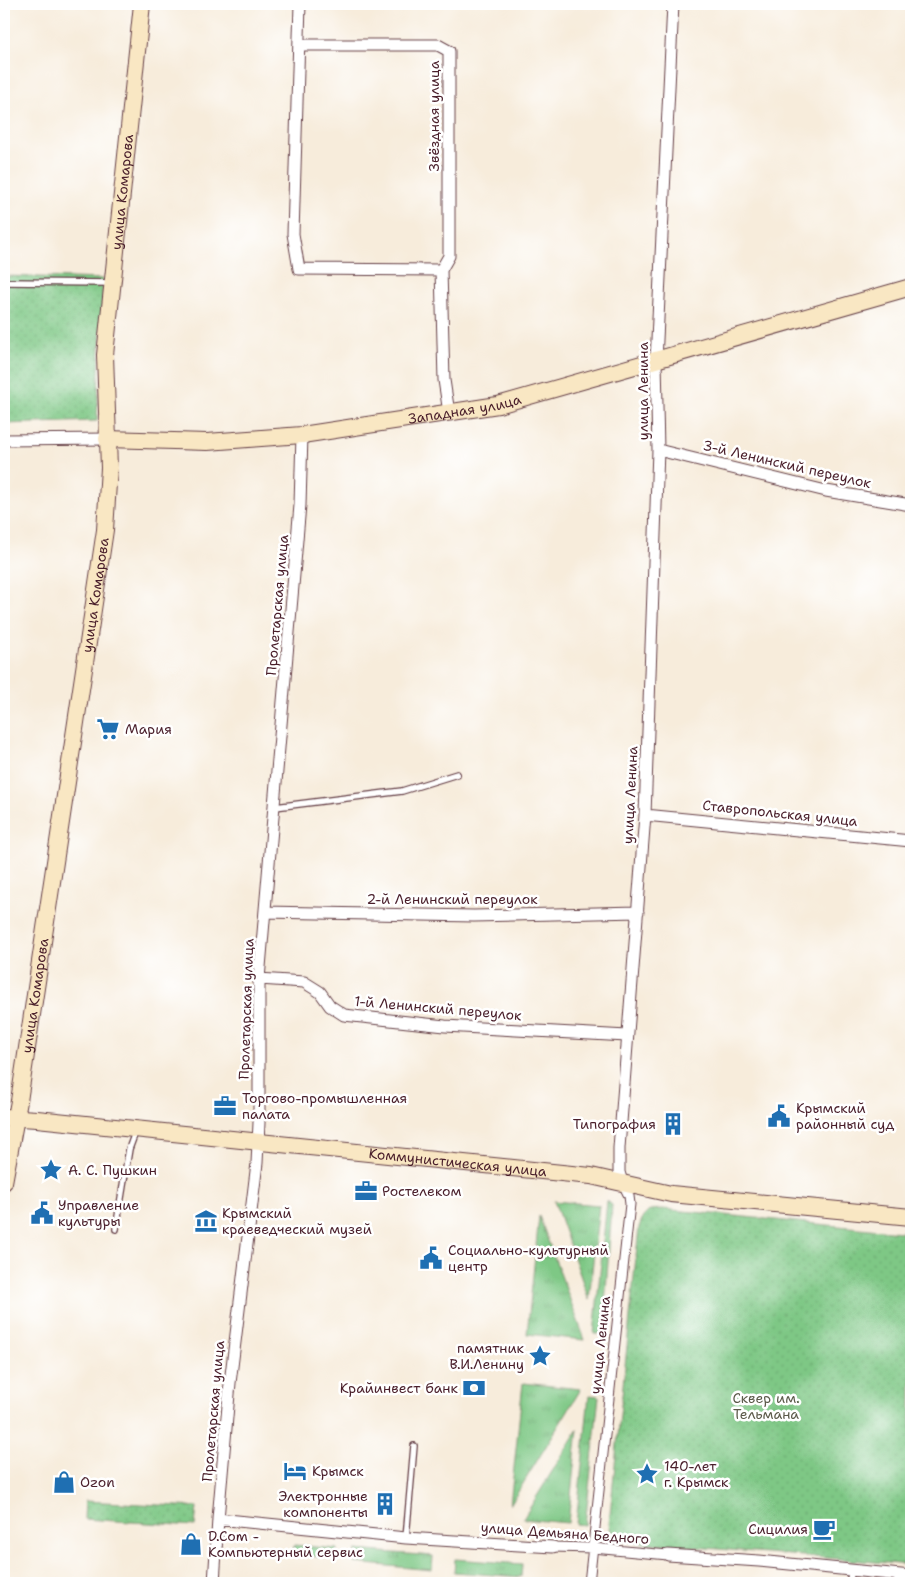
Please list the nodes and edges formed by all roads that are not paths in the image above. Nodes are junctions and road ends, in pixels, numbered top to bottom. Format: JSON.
{"nodes":[{"id":1,"x":142,"y":4,"type":"edge"},
{"id":2,"x":300,"y":4,"type":"edge"},
{"id":3,"x":672,"y":4,"type":"edge"},
{"id":4,"x":299,"y":45,"type":"junction"},
{"id":5,"x":441,"y":270,"type":"junction"},
{"id":6,"x":4,"y":282,"type":"edge"},
{"id":7,"x":113,"y":283,"type":"junction"},
{"id":8,"x":911,"y":286,"type":"edge"},
{"id":9,"x":656,"y":361,"type":"junction"},
{"id":10,"x":449,"y":413,"type":"junction"},
{"id":11,"x":302,"y":435,"type":"junction"},
{"id":12,"x":107,"y":439,"type":"junction"},
{"id":13,"x":4,"y":440,"type":"edge"},
{"id":14,"x":658,"y":450,"type":"junction"},
{"id":15,"x":911,"y":505,"type":"edge"},
{"id":16,"x":457,"y":774,"type":"dead end"},
{"id":17,"x":275,"y":807,"type":"junction"},
{"id":18,"x":645,"y":815,"type":"junction"},
{"id":19,"x":911,"y":841,"type":"edge"},
{"id":20,"x":266,"y":912,"type":"junction"},
{"id":21,"x":638,"y":912,"type":"junction"},
{"id":22,"x":259,"y":979,"type":"junction"},
{"id":23,"x":627,"y":1036,"type":"junction"},
{"id":24,"x":10,"y":1118,"type":"edge"},
{"id":25,"x":136,"y":1130,"type":"junction"},
{"id":26,"x":258,"y":1143,"type":"junction"},
{"id":27,"x":4,"y":1182,"type":"edge"},
{"id":28,"x":622,"y":1182,"type":"junction"},
{"id":29,"x":911,"y":1217,"type":"edge"},
{"id":30,"x":116,"y":1229,"type":"dead end"},
{"id":31,"x":414,"y":1446,"type":"dead end"},
{"id":32,"x":218,"y":1519,"type":"junction"},
{"id":33,"x":406,"y":1538,"type":"junction"},
{"id":34,"x":553,"y":1547,"type":"joint"},
{"id":35,"x":593,"y":1548,"type":"junction"},
{"id":36,"x":668,"y":1555,"type":"joint"},
{"id":37,"x":852,"y":1570,"type":"junction"},
{"id":38,"x":911,"y":1576,"type":"edge"},
{"id":39,"x":214,"y":1583,"type":"edge"},
{"id":40,"x":589,"y":1583,"type":"edge"},
{"id":41,"x":849,"y":1583,"type":"edge"}],
"edges":[{"from":1,"to":7,"type":"main road","name":"улица Комарова"},
{"from":2,"to":4,"type":"street"},
{"from":3,"to":9,"type":"street","name":"улица Ленина"},
{"from":4,"to":5,"type":"street"},
{"from":4,"to":5,"type":"street","name":"Звёздная улица"},
{"from":5,"to":10,"type":"street","name":"Звёздная улица"},
{"from":6,"to":7,"type":"lane"},
{"from":7,"to":12,"type":"main road","name":"улица Комарова"},
{"from":8,"to":9,"type":"main road","name":"Западная улица"},
{"from":9,"to":10,"type":"main road","name":"Западная улица"},
{"from":9,"to":14,"type":"street","name":"улица Ленина"},
{"from":10,"to":11,"type":"main road","name":"Западная улица"},
{"from":11,"to":12,"type":"main road","name":"Западная улица"},
{"from":11,"to":17,"type":"street","name":"Пролетарская улица"},
{"from":12,"to":13,"type":"street","name":"Западная улица"},
{"from":12,"to":24,"type":"main road","name":"улица Комарова"},
{"from":14,"to":15,"type":"street","name":"3-й Ленинский переулок"},
{"from":14,"to":18,"type":"street","name":"улица Ленина"},
{"from":16,"to":17,"type":"lane"},
{"from":17,"to":20,"type":"street","name":"Пролетарская улица"},
{"from":18,"to":19,"type":"street","name":"Ставропольская улица"},
{"from":18,"to":21,"type":"street","name":"улица Ленина"},
{"from":20,"to":21,"type":"street","name":"2-й Ленинский переулок"},
{"from":20,"to":22,"type":"street","name":"Пролетарская улица"},
{"from":21,"to":23,"type":"street","name":"улица Ленина"},
{"from":22,"to":23,"type":"street","name":"1-й Ленинский переулок"},
{"from":22,"to":26,"type":"street","name":"Пролетарская улица"},
{"from":23,"to":28,"type":"street","name":"улица Ленина"},
{"from":24,"to":25,"type":"main road","name":"Коммунистическая улица"},
{"from":24,"to":27,"type":"main road","name":"улица Комарова"},
{"from":25,"to":26,"type":"main road","name":"Коммунистическая улица"},
{"from":25,"to":30,"type":"lane"},
{"from":26,"to":28,"type":"main road","name":"Коммунистическая улица"},
{"from":26,"to":32,"type":"street","name":"Пролетарская улица"},
{"from":28,"to":29,"type":"main road","name":"Коммунистическая улица"},
{"from":28,"to":35,"type":"street","name":"улица Ленина"},
{"from":31,"to":33,"type":"lane"},
{"from":32,"to":33,"type":"street","name":"улица Демьяна Бедного"},
{"from":32,"to":39,"type":"street","name":"Пролетарская улица"},
{"from":33,"to":34,"type":"street","name":"улица Демьяна Бедного"},
{"from":34,"to":35,"type":"street","name":"улица Демьяна Бедного"},
{"from":35,"to":36,"type":"street","name":"улица Демьяна Бедного"},
{"from":35,"to":40,"type":"street","name":"улица Ленина"},
{"from":36,"to":37,"type":"street","name":"улица Демьяна Бедного"},
{"from":37,"to":38,"type":"street","name":"улица Демьяна Бедного"},
{"from":37,"to":41,"type":"lane"}]}
